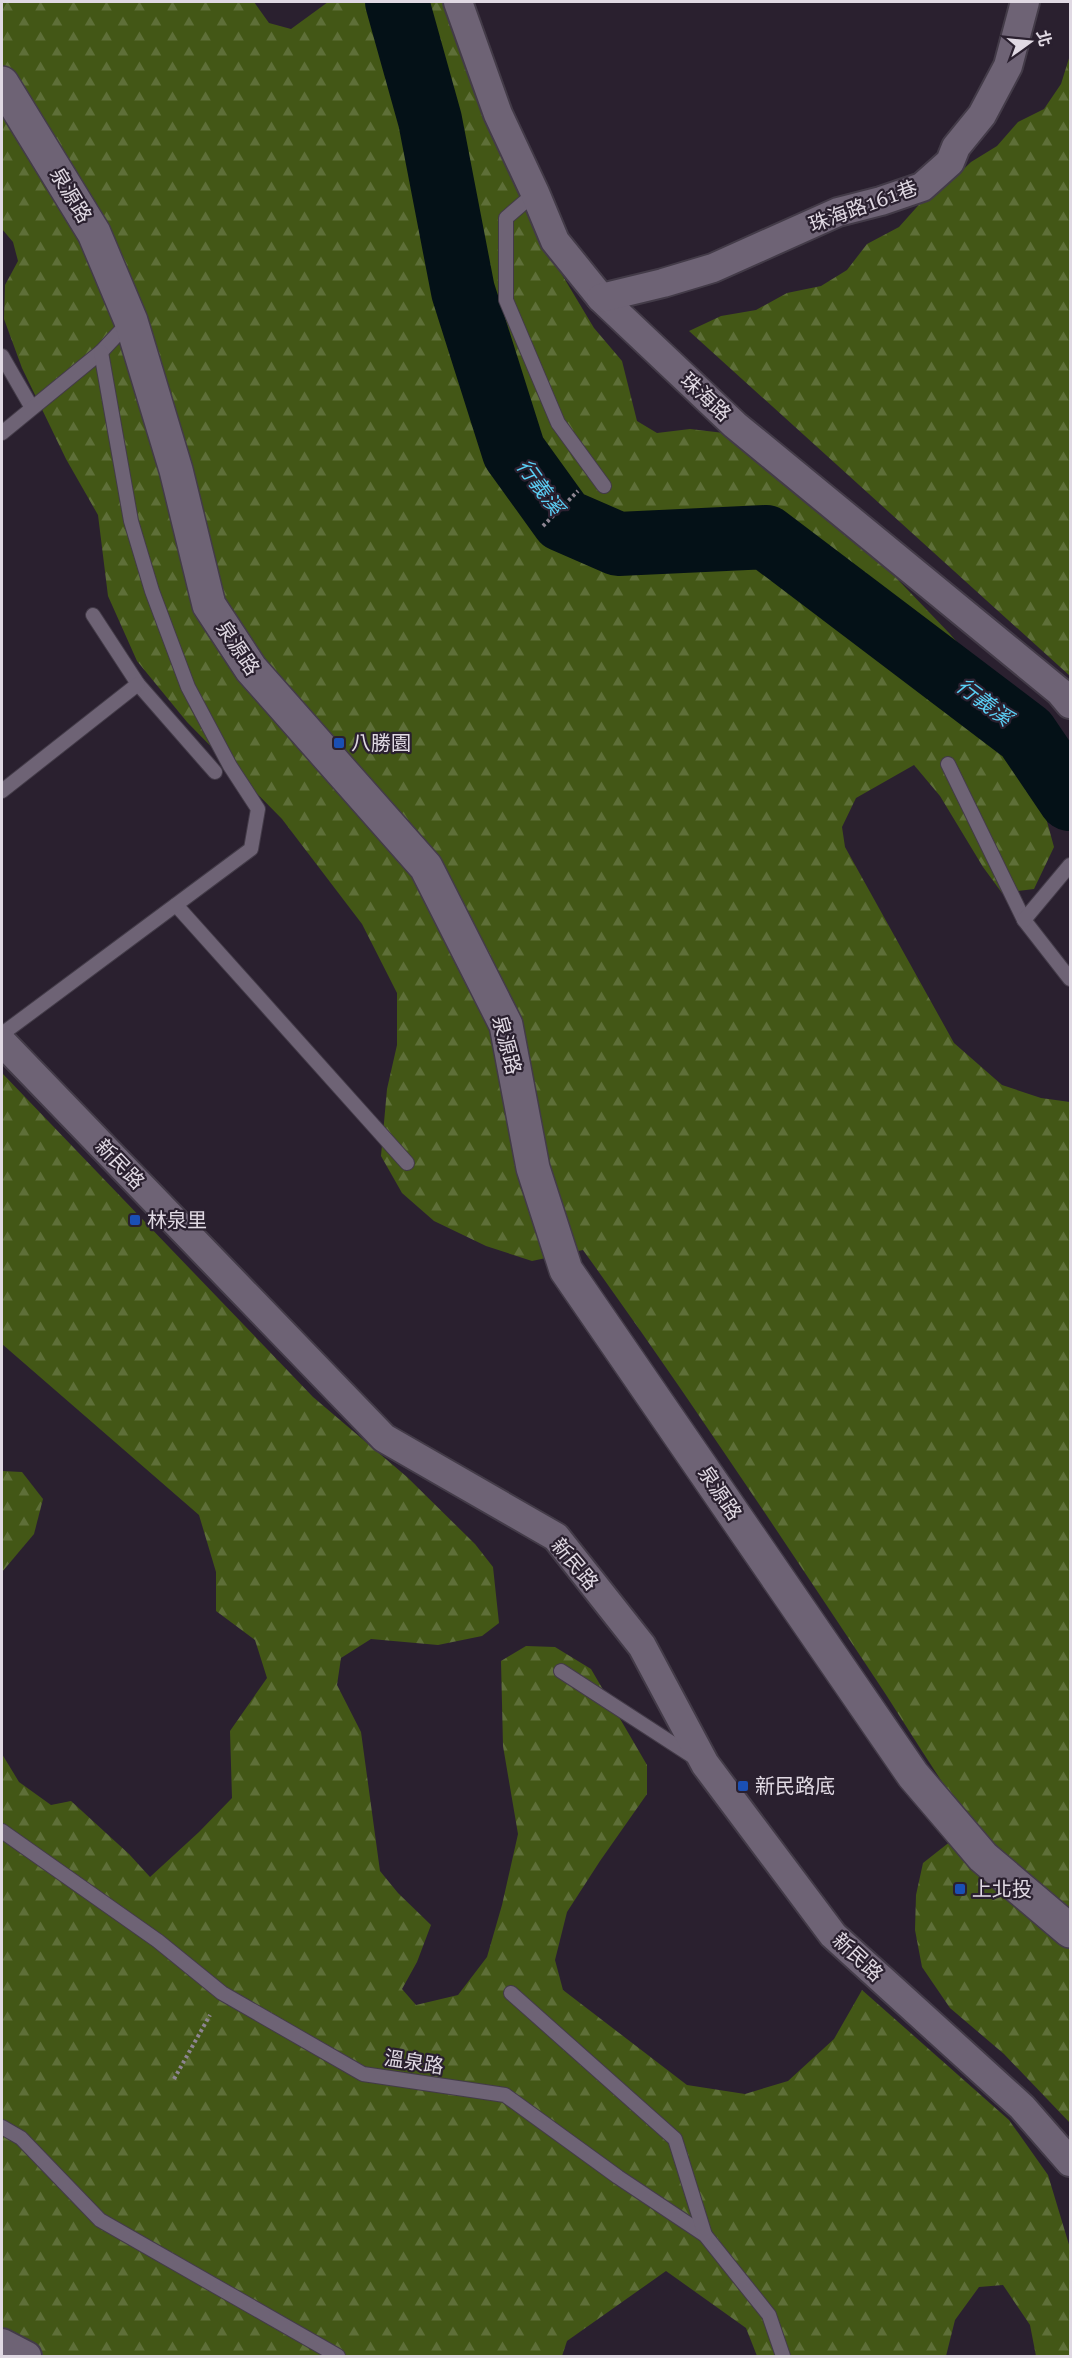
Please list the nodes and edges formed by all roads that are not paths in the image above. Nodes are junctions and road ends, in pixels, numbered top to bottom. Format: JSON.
{"nodes":[{"id":1,"x":458,"y":2,"type":"edge"},
{"id":2,"x":1025,"y":2,"type":"edge"},
{"id":3,"x":2,"y":83,"type":"edge"},
{"id":4,"x":535,"y":193,"type":"junction"},
{"id":5,"x":601,"y":298,"type":"junction"},
{"id":6,"x":131,"y":321,"type":"junction"},
{"id":7,"x":101,"y":352,"type":"junction"},
{"id":8,"x":2,"y":356,"type":"edge"},
{"id":9,"x":32,"y":408,"type":"junction"},
{"id":10,"x":2,"y":433,"type":"edge"},
{"id":11,"x":604,"y":486,"type":"dead end"},
{"id":12,"x":93,"y":615,"type":"dead end"},
{"id":13,"x":138,"y":684,"type":"junction"},
{"id":14,"x":1071,"y":704,"type":"edge"},
{"id":15,"x":948,"y":764,"type":"dead end"},
{"id":16,"x":215,"y":772,"type":"dead end"},
{"id":17,"x":2,"y":791,"type":"edge"},
{"id":18,"x":1071,"y":866,"type":"edge"},
{"id":19,"x":176,"y":905,"type":"junction"},
{"id":20,"x":1024,"y":920,"type":"junction"},
{"id":21,"x":1071,"y":979,"type":"edge"},
{"id":22,"x":2,"y":1034,"type":"edge"},
{"id":23,"x":2,"y":1042,"type":"edge"},
{"id":24,"x":407,"y":1163,"type":"dead end"},
{"id":25,"x":561,"y":1671,"type":"dead end"},
{"id":26,"x":705,"y":1764,"type":"junction"},
{"id":27,"x":2,"y":1831,"type":"edge"},
{"id":28,"x":1071,"y":1931,"type":"edge"},
{"id":29,"x":512,"y":1993,"type":"dead end"},
{"id":30,"x":2,"y":2127,"type":"edge"},
{"id":31,"x":1071,"y":2162,"type":"edge"},
{"id":32,"x":705,"y":2235,"type":"junction"},
{"id":33,"x":2,"y":2343,"type":"edge"},
{"id":34,"x":27,"y":2356,"type":"edge"},
{"id":35,"x":338,"y":2356,"type":"edge"},
{"id":36,"x":783,"y":2356,"type":"edge"}],
"edges":[{"from":1,"to":4,"type":"street","name":"珠海路"},
{"from":2,"to":5,"type":"street","name":"珠海路161巷"},
{"from":3,"to":6,"type":"street","name":"泉源路"},
{"from":4,"to":5,"type":"street","name":"珠海路"},
{"from":4,"to":11,"type":"lane"},
{"from":5,"to":14,"type":"street","name":"珠海路"},
{"from":6,"to":7,"type":"lane"},
{"from":6,"to":28,"type":"street","name":"泉源路"},
{"from":7,"to":9,"type":"lane"},
{"from":7,"to":19,"type":"lane"},
{"from":8,"to":9,"type":"lane"},
{"from":9,"to":10,"type":"lane"},
{"from":12,"to":13,"type":"lane"},
{"from":13,"to":16,"type":"lane"},
{"from":13,"to":17,"type":"lane"},
{"from":15,"to":20,"type":"lane"},
{"from":18,"to":20,"type":"lane"},
{"from":19,"to":22,"type":"lane"},
{"from":19,"to":24,"type":"lane"},
{"from":20,"to":21,"type":"lane"},
{"from":23,"to":26,"type":"street","name":"新民路"},
{"from":25,"to":26,"type":"lane"},
{"from":26,"to":31,"type":"street","name":"新民路"},
{"from":27,"to":32,"type":"lane","name":"溫泉路"},
{"from":29,"to":32,"type":"lane"},
{"from":30,"to":35,"type":"lane"},
{"from":32,"to":36,"type":"lane","name":"溫泉路"},
{"from":33,"to":34,"type":"street"}]}
